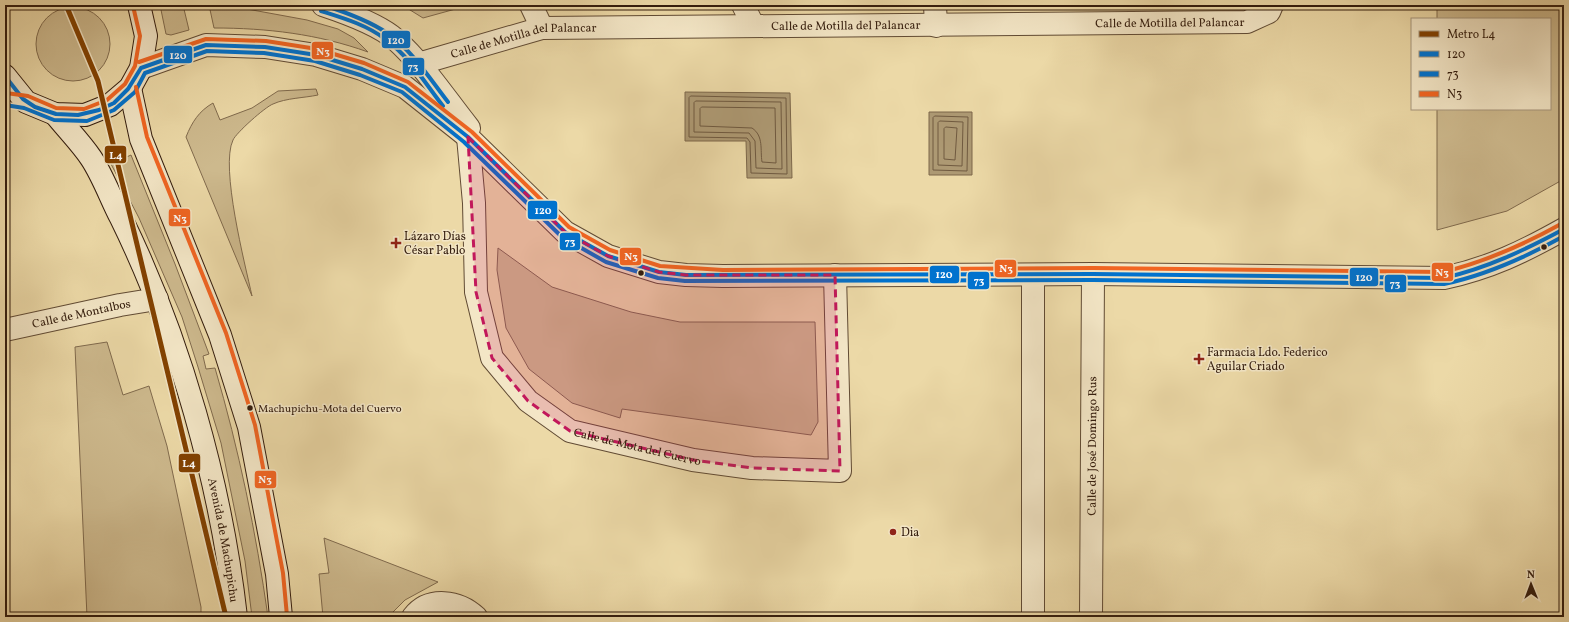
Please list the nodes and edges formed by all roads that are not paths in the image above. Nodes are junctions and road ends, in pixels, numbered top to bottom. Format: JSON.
{"nodes":[{"id":1,"x":139,"y":5,"type":"edge"},
{"id":2,"x":323,"y":5,"type":"edge"},
{"id":3,"x":531,"y":5,"type":"edge"},
{"id":4,"x":743,"y":5,"type":"edge"},
{"id":5,"x":1272,"y":5,"type":"edge"},
{"id":6,"x":935,"y":15,"type":"edge"},
{"id":7,"x":753,"y":25,"type":"junction"},
{"id":8,"x":542,"y":28,"type":"junction"},
{"id":9,"x":418,"y":64,"type":"junction"},
{"id":10,"x":141,"y":68,"type":"junction"},
{"id":11,"x":5,"y":76,"type":"edge"},
{"id":12,"x":130,"y":88,"type":"junction"},
{"id":13,"x":15,"y":100,"type":"edge"},
{"id":14,"x":55,"y":114,"type":"junction"},
{"id":15,"x":468,"y":137,"type":"junction"},
{"id":16,"x":498,"y":165,"type":"junction"},
{"id":17,"x":1564,"y":230,"type":"edge"},
{"id":18,"x":1093,"y":274,"type":"junction"},
{"id":19,"x":835,"y":275,"type":"junction"},
{"id":20,"x":1033,"y":276,"type":"junction"},
{"id":21,"x":157,"y":300,"type":"junction"},
{"id":22,"x":5,"y":330,"type":"edge"},
{"id":23,"x":236,"y":617,"type":"edge"},
{"id":24,"x":281,"y":617,"type":"edge"},
{"id":25,"x":413,"y":617,"type":"edge"},
{"id":26,"x":476,"y":617,"type":"edge"},
{"id":27,"x":1033,"y":617,"type":"edge"},
{"id":28,"x":1091,"y":617,"type":"edge"}],
"edges":[{"from":1,"to":10,"type":"street"},
{"from":2,"to":9,"type":"street"},
{"from":3,"to":8,"type":"street"},
{"from":4,"to":7,"type":"street"},
{"from":5,"to":6,"type":"street","name":"Calle de Motilla del Palancar"},
{"from":6,"to":7,"type":"street","name":"Calle de Motilla del Palancar"},
{"from":7,"to":8,"type":"street","name":"Calle de Motilla del Palancar"},
{"from":8,"to":9,"type":"street","name":"Calle de Motilla del Palancar"},
{"from":9,"to":16,"type":"street"},
{"from":10,"to":12,"type":"street"},
{"from":10,"to":15,"type":"street"},
{"from":11,"to":13,"type":"street"},
{"from":12,"to":14,"type":"street"},
{"from":12,"to":24,"type":"street"},
{"from":13,"to":14,"type":"street"},
{"from":14,"to":21,"type":"street","name":"Avenida de Machupichu"},
{"from":15,"to":16,"type":"street"},
{"from":15,"to":19,"type":"street","name":"Calle de Mota del Cuervo"},
{"from":16,"to":19,"type":"street"},
{"from":17,"to":18,"type":"street"},
{"from":18,"to":20,"type":"street"},
{"from":18,"to":28,"type":"street","name":"Calle de José Domingo Rus"},
{"from":19,"to":20,"type":"street"},
{"from":20,"to":27,"type":"street"},
{"from":21,"to":22,"type":"street","name":"Calle de Montalbos"},
{"from":21,"to":23,"type":"street","name":"Avenida de Machupichu"},
{"from":25,"to":26,"type":"street"}]}
